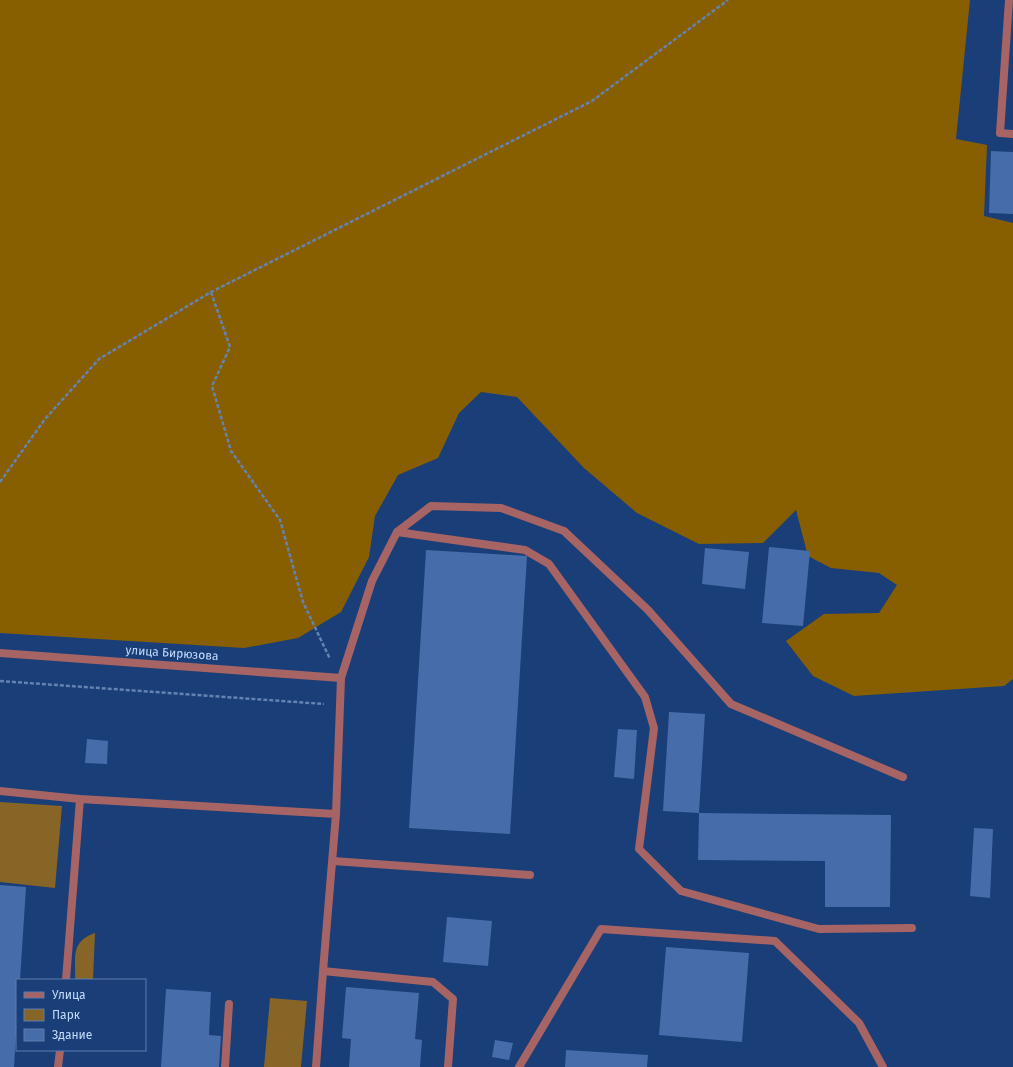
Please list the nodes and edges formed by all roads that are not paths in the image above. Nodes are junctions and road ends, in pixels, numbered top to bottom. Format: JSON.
{"nodes":[{"id":1,"x":1009,"y":0,"type":"edge"},
{"id":2,"x":1013,"y":134,"type":"edge"},
{"id":3,"x":397,"y":532,"type":"junction"},
{"id":4,"x":0,"y":653,"type":"edge"},
{"id":5,"x":342,"y":678,"type":"junction"},
{"id":6,"x":902,"y":777,"type":"dead end"},
{"id":7,"x":0,"y":791,"type":"edge"},
{"id":8,"x":80,"y":799,"type":"junction"},
{"id":9,"x":336,"y":814,"type":"junction"},
{"id":10,"x":333,"y":861,"type":"junction"},
{"id":11,"x":530,"y":875,"type":"dead end"},
{"id":12,"x":912,"y":928,"type":"dead end"},
{"id":13,"x":322,"y":971,"type":"junction"},
{"id":14,"x":66,"y":979,"type":"edge"},
{"id":15,"x":229,"y":1004,"type":"dead end"},
{"id":16,"x":60,"y":1051,"type":"edge"},
{"id":17,"x":58,"y":1067,"type":"edge"},
{"id":18,"x":225,"y":1067,"type":"edge"},
{"id":19,"x":316,"y":1067,"type":"edge"},
{"id":20,"x":448,"y":1067,"type":"edge"},
{"id":21,"x":519,"y":1067,"type":"edge"},
{"id":22,"x":883,"y":1067,"type":"edge"}],
"edges":[{"from":1,"to":2,"type":"street"},
{"from":3,"to":5,"type":"street"},
{"from":3,"to":6,"type":"street"},
{"from":3,"to":12,"type":"street"},
{"from":4,"to":5,"type":"street","name":"улица Бирюзова"},
{"from":5,"to":9,"type":"street"},
{"from":7,"to":8,"type":"street"},
{"from":8,"to":9,"type":"street"},
{"from":8,"to":14,"type":"street"},
{"from":9,"to":10,"type":"street"},
{"from":10,"to":11,"type":"street"},
{"from":10,"to":13,"type":"street"},
{"from":13,"to":19,"type":"street"},
{"from":13,"to":20,"type":"street"},
{"from":15,"to":18,"type":"street"},
{"from":16,"to":17,"type":"street"},
{"from":21,"to":22,"type":"street"}]}
